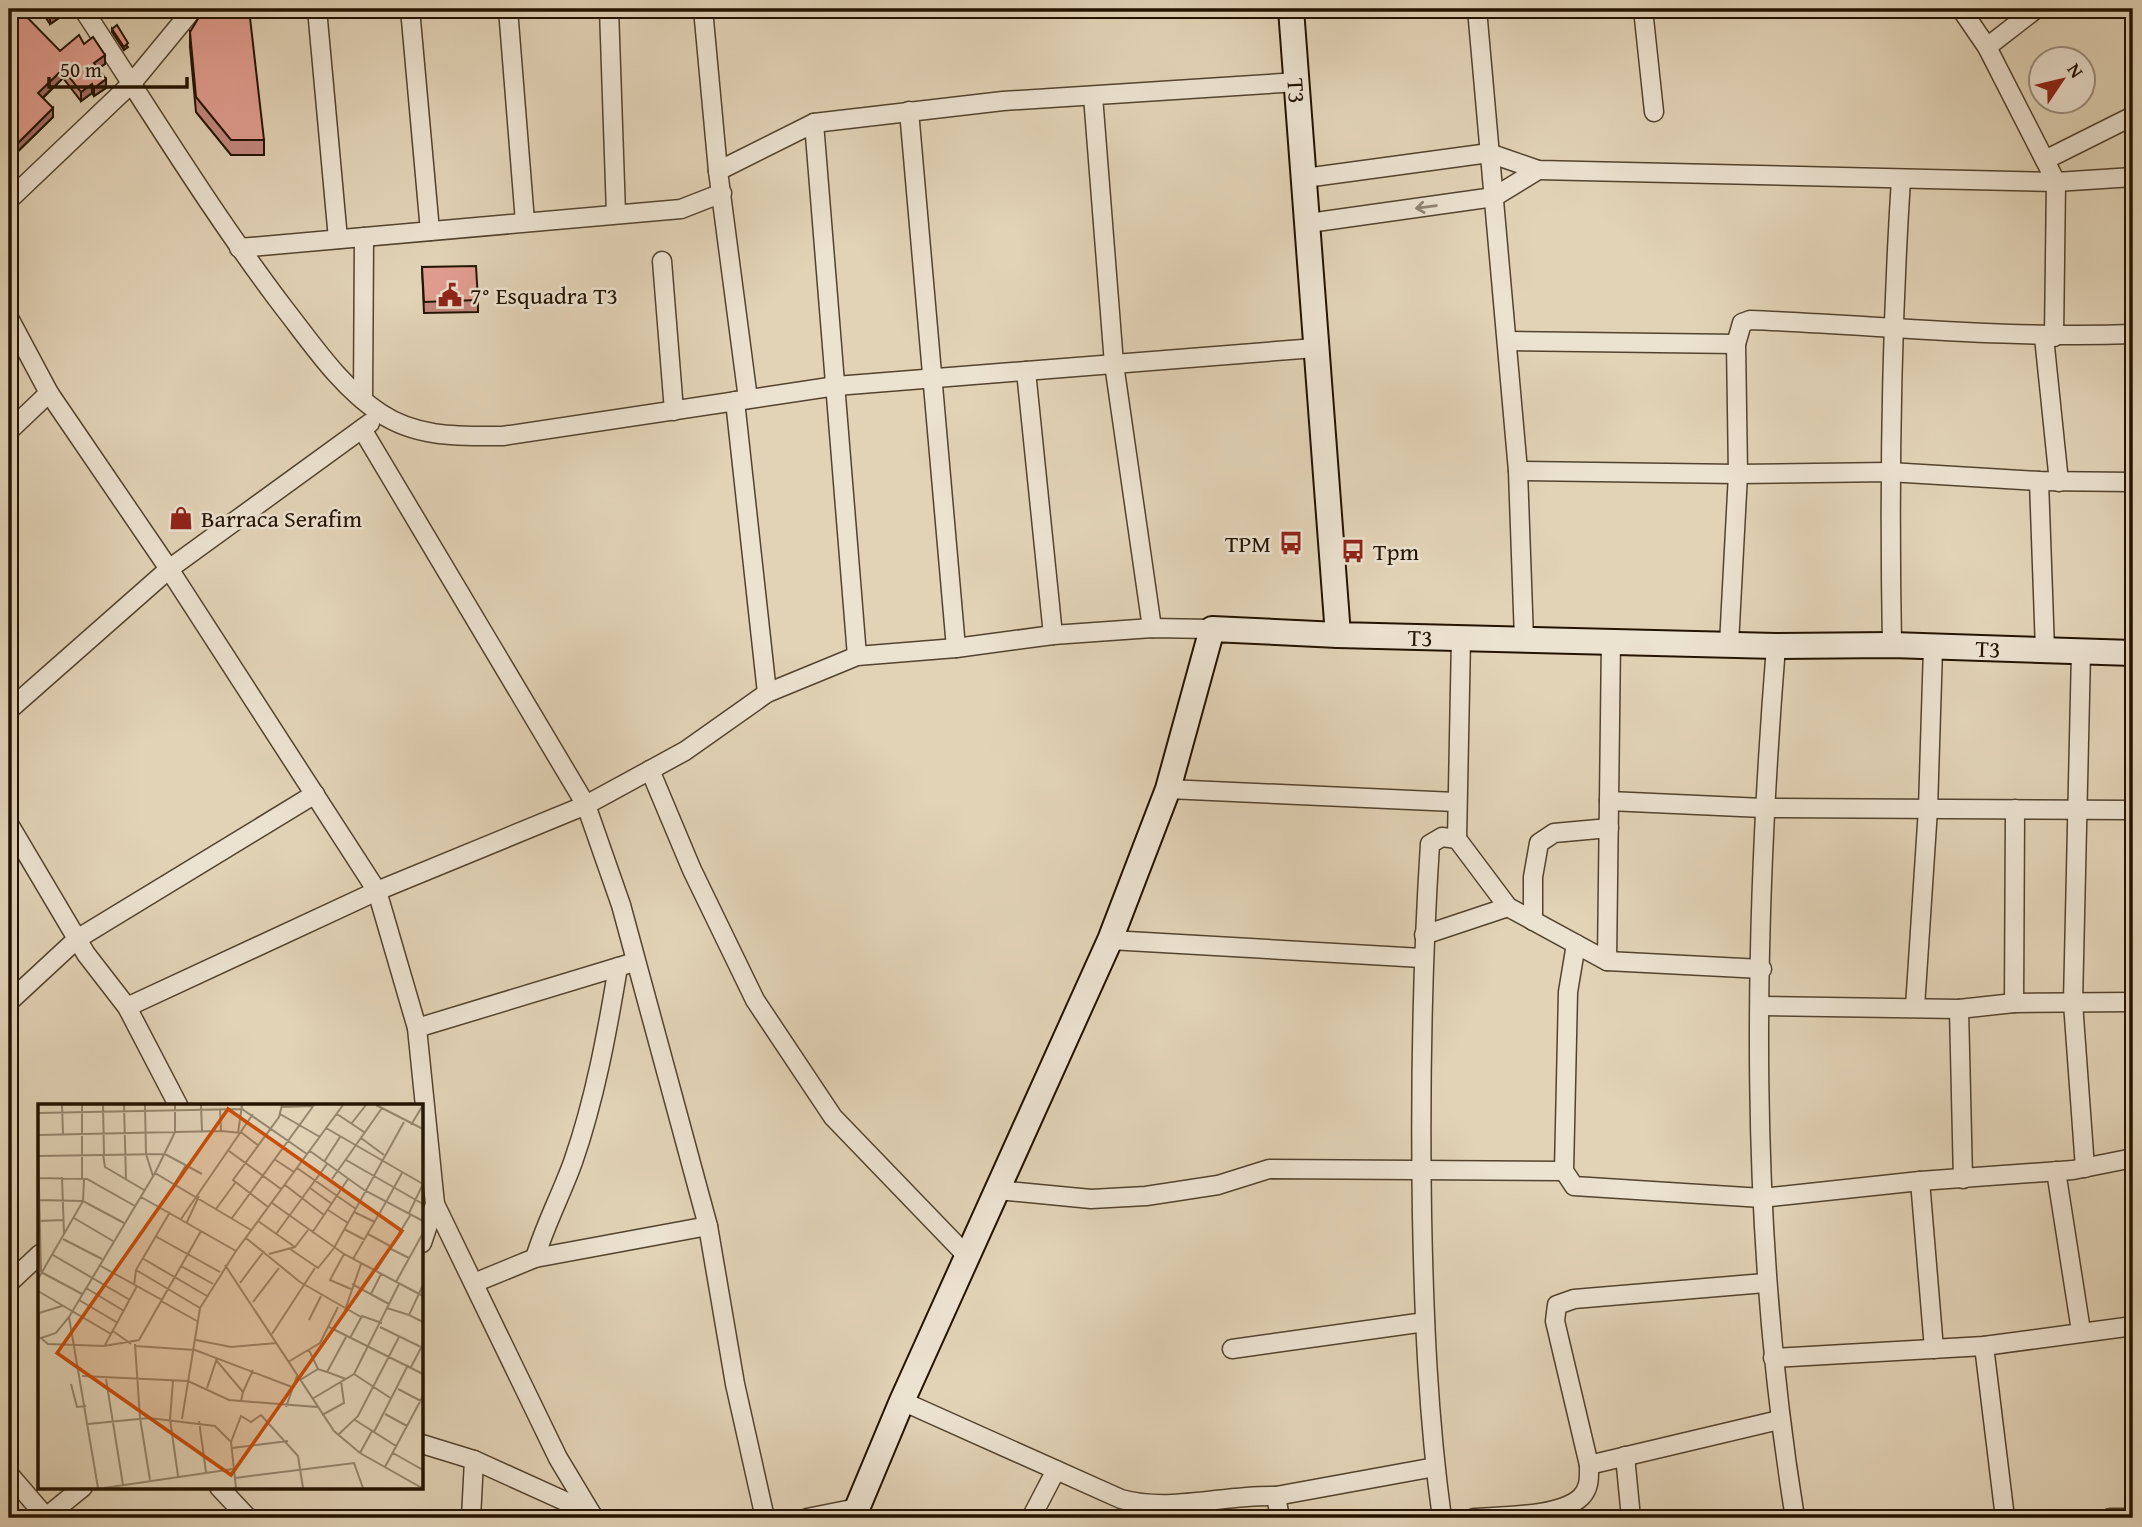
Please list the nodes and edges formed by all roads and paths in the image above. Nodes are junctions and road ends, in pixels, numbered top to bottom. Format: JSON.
{"nodes":[{"id":1,"x":83,"y":9,"type":"edge"},
{"id":2,"x":193,"y":9,"type":"edge"},
{"id":3,"x":317,"y":9,"type":"edge"},
{"id":4,"x":410,"y":9,"type":"edge"},
{"id":5,"x":508,"y":9,"type":"edge"},
{"id":6,"x":609,"y":9,"type":"edge"},
{"id":7,"x":704,"y":9,"type":"edge"},
{"id":8,"x":1291,"y":9,"type":"edge"},
{"id":9,"x":1477,"y":9,"type":"edge"},
{"id":10,"x":1643,"y":9,"type":"edge"},
{"id":11,"x":1961,"y":9,"type":"edge"},
{"id":12,"x":2036,"y":9,"type":"edge"},
{"id":13,"x":1987,"y":47,"type":"junction"},
{"id":14,"x":1298,"y":82,"type":"junction"},
{"id":15,"x":132,"y":83,"type":"junction"},
{"id":16,"x":1093,"y":96,"type":"junction"},
{"id":17,"x":909,"y":111,"type":"junction"},
{"id":18,"x":1654,"y":112,"type":"dead end"},
{"id":19,"x":2133,"y":116,"type":"edge"},
{"id":20,"x":814,"y":123,"type":"junction"},
{"id":21,"x":1489,"y":153,"type":"junction"},
{"id":22,"x":2045,"y":160,"type":"junction"},
{"id":23,"x":1538,"y":170,"type":"junction"},
{"id":24,"x":718,"y":171,"type":"junction"},
{"id":25,"x":2133,"y":177,"type":"edge"},
{"id":26,"x":1305,"y":178,"type":"junction"},
{"id":27,"x":1901,"y":179,"type":"junction"},
{"id":28,"x":2056,"y":182,"type":"junction"},
{"id":29,"x":722,"y":193,"type":"junction"},
{"id":30,"x":1494,"y":197,"type":"junction"},
{"id":31,"x":9,"y":200,"type":"edge"},
{"id":32,"x":616,"y":214,"type":"junction"},
{"id":33,"x":524,"y":222,"type":"junction"},
{"id":34,"x":1308,"y":223,"type":"junction"},
{"id":35,"x":430,"y":231,"type":"junction"},
{"id":36,"x":364,"y":237,"type":"junction"},
{"id":37,"x":338,"y":239,"type":"junction"},
{"id":38,"x":239,"y":248,"type":"junction"},
{"id":39,"x":663,"y":261,"type":"dead end"},
{"id":40,"x":9,"y":318,"type":"edge"},
{"id":41,"x":1891,"y":326,"type":"junction"},
{"id":42,"x":2133,"y":334,"type":"edge"},
{"id":43,"x":2049,"y":337,"type":"junction"},
{"id":44,"x":1508,"y":341,"type":"junction"},
{"id":45,"x":1736,"y":344,"type":"junction"},
{"id":46,"x":1315,"y":348,"type":"junction"},
{"id":47,"x":1114,"y":363,"type":"junction"},
{"id":48,"x":1027,"y":371,"type":"junction"},
{"id":49,"x":933,"y":379,"type":"junction"},
{"id":50,"x":836,"y":386,"type":"junction"},
{"id":51,"x":49,"y":393,"type":"junction"},
{"id":52,"x":363,"y":400,"type":"junction"},
{"id":53,"x":741,"y":400,"type":"junction"},
{"id":54,"x":674,"y":411,"type":"junction"},
{"id":55,"x":381,"y":414,"type":"junction"},
{"id":56,"x":362,"y":429,"type":"junction"},
{"id":57,"x":9,"y":432,"type":"edge"},
{"id":58,"x":1518,"y":471,"type":"junction"},
{"id":59,"x":1889,"y":472,"type":"junction"},
{"id":60,"x":1738,"y":474,"type":"junction"},
{"id":61,"x":2039,"y":481,"type":"junction"},
{"id":62,"x":2059,"y":482,"type":"junction"},
{"id":63,"x":2133,"y":482,"type":"edge"},
{"id":64,"x":169,"y":569,"type":"junction"},
{"id":65,"x":1152,"y":628,"type":"junction"},
{"id":66,"x":1212,"y":629,"type":"junction"},
{"id":67,"x":1053,"y":635,"type":"junction"},
{"id":68,"x":1338,"y":635,"type":"junction"},
{"id":69,"x":1461,"y":638,"type":"junction"},
{"id":70,"x":1524,"y":639,"type":"junction"},
{"id":71,"x":1611,"y":640,"type":"junction"},
{"id":72,"x":1729,"y":643,"type":"junction"},
{"id":73,"x":1892,"y":645,"type":"junction"},
{"id":74,"x":1776,"y":646,"type":"junction"},
{"id":75,"x":1933,"y":648,"type":"junction"},
{"id":76,"x":956,"y":649,"type":"junction"},
{"id":77,"x":2045,"y":650,"type":"junction"},
{"id":78,"x":2081,"y":652,"type":"junction"},
{"id":79,"x":2133,"y":653,"type":"edge"},
{"id":80,"x":857,"y":656,"type":"junction"},
{"id":81,"x":767,"y":694,"type":"junction"},
{"id":82,"x":9,"y":710,"type":"edge"},
{"id":83,"x":650,"y":770,"type":"junction"},
{"id":84,"x":1168,"y":789,"type":"junction"},
{"id":85,"x":315,"y":794,"type":"junction"},
{"id":86,"x":1609,"y":801,"type":"junction"},
{"id":87,"x":1455,"y":802,"type":"junction"},
{"id":88,"x":586,"y":805,"type":"junction"},
{"id":89,"x":1763,"y":808,"type":"junction"},
{"id":90,"x":1928,"y":809,"type":"junction"},
{"id":91,"x":2015,"y":809,"type":"junction"},
{"id":92,"x":2079,"y":809,"type":"junction"},
{"id":93,"x":2133,"y":810,"type":"edge"},
{"id":94,"x":9,"y":824,"type":"edge"},
{"id":95,"x":1609,"y":828,"type":"junction"},
{"id":96,"x":1457,"y":839,"type":"junction"},
{"id":97,"x":377,"y":891,"type":"junction"},
{"id":98,"x":1508,"y":907,"type":"junction"},
{"id":99,"x":1533,"y":920,"type":"junction"},
{"id":100,"x":1424,"y":935,"type":"junction"},
{"id":101,"x":77,"y":939,"type":"junction"},
{"id":102,"x":1110,"y":940,"type":"junction"},
{"id":103,"x":1576,"y":944,"type":"junction"},
{"id":104,"x":1422,"y":958,"type":"junction"},
{"id":105,"x":637,"y":961,"type":"junction"},
{"id":106,"x":1607,"y":961,"type":"junction"},
{"id":107,"x":618,"y":967,"type":"junction"},
{"id":108,"x":1762,"y":969,"type":"junction"},
{"id":109,"x":9,"y":1002,"type":"edge"},
{"id":110,"x":2133,"y":1002,"type":"edge"},
{"id":111,"x":2014,"y":1003,"type":"junction"},
{"id":112,"x":2073,"y":1003,"type":"junction"},
{"id":113,"x":1761,"y":1006,"type":"junction"},
{"id":114,"x":127,"y":1007,"type":"junction"},
{"id":115,"x":1915,"y":1007,"type":"junction"},
{"id":116,"x":1959,"y":1009,"type":"junction"},
{"id":117,"x":417,"y":1028,"type":"junction"},
{"id":118,"x":177,"y":1104,"type":"edge"},
{"id":119,"x":2133,"y":1158,"type":"edge"},
{"id":120,"x":2085,"y":1168,"type":"junction"},
{"id":121,"x":1422,"y":1170,"type":"junction"},
{"id":122,"x":1564,"y":1171,"type":"junction"},
{"id":123,"x":2056,"y":1171,"type":"junction"},
{"id":124,"x":1963,"y":1179,"type":"junction"},
{"id":125,"x":1920,"y":1181,"type":"junction"},
{"id":126,"x":997,"y":1190,"type":"junction"},
{"id":127,"x":1762,"y":1198,"type":"junction"},
{"id":128,"x":435,"y":1204,"type":"junction"},
{"id":129,"x":708,"y":1226,"type":"junction"},
{"id":130,"x":424,"y":1237,"type":"edge"},
{"id":131,"x":38,"y":1256,"type":"edge"},
{"id":132,"x":967,"y":1256,"type":"junction"},
{"id":133,"x":535,"y":1258,"type":"junction"},
{"id":134,"x":9,"y":1283,"type":"edge"},
{"id":135,"x":474,"y":1283,"type":"junction"},
{"id":136,"x":1765,"y":1283,"type":"junction"},
{"id":137,"x":1425,"y":1322,"type":"junction"},
{"id":138,"x":2133,"y":1326,"type":"edge"},
{"id":139,"x":2081,"y":1331,"type":"junction"},
{"id":140,"x":1984,"y":1346,"type":"junction"},
{"id":141,"x":1231,"y":1349,"type":"dead end"},
{"id":142,"x":1934,"y":1349,"type":"junction"},
{"id":143,"x":1773,"y":1358,"type":"junction"},
{"id":144,"x":902,"y":1401,"type":"junction"},
{"id":145,"x":1779,"y":1420,"type":"junction"},
{"id":146,"x":424,"y":1445,"type":"edge"},
{"id":147,"x":1625,"y":1456,"type":"junction"},
{"id":148,"x":474,"y":1460,"type":"junction"},
{"id":149,"x":1589,"y":1465,"type":"junction"},
{"id":150,"x":1435,"y":1467,"type":"junction"},
{"id":151,"x":1056,"y":1470,"type":"junction"},
{"id":152,"x":9,"y":1474,"type":"edge"},
{"id":153,"x":82,"y":1488,"type":"edge"},
{"id":154,"x":220,"y":1488,"type":"edge"},
{"id":155,"x":1276,"y":1496,"type":"junction"},
{"id":156,"x":855,"y":1513,"type":"edge"},
{"id":157,"x":592,"y":1516,"type":"edge"},
{"id":158,"x":45,"y":1517,"type":"edge"},
{"id":159,"x":248,"y":1518,"type":"edge"},
{"id":160,"x":471,"y":1518,"type":"edge"},
{"id":161,"x":765,"y":1518,"type":"edge"},
{"id":162,"x":807,"y":1518,"type":"edge"},
{"id":163,"x":1031,"y":1518,"type":"edge"},
{"id":164,"x":1280,"y":1518,"type":"edge"},
{"id":165,"x":1442,"y":1518,"type":"edge"},
{"id":166,"x":1474,"y":1518,"type":"edge"},
{"id":167,"x":1631,"y":1518,"type":"edge"},
{"id":168,"x":1795,"y":1518,"type":"edge"},
{"id":169,"x":2005,"y":1518,"type":"edge"},
{"id":170,"x":2110,"y":1518,"type":"edge"},
{"id":171,"x":2133,"y":1518,"type":"edge"}],
"edges":[{"from":1,"to":15,"type":"street"},
{"from":2,"to":15,"type":"street"},
{"from":3,"to":37,"type":"street"},
{"from":4,"to":35,"type":"street"},
{"from":5,"to":33,"type":"street"},
{"from":6,"to":32,"type":"street"},
{"from":7,"to":24,"type":"street"},
{"from":8,"to":14,"type":"street","name":"T3"},
{"from":9,"to":21,"type":"street"},
{"from":10,"to":18,"type":"street"},
{"from":11,"to":13,"type":"street"},
{"from":12,"to":13,"type":"street"},
{"from":13,"to":22,"type":"street"},
{"from":14,"to":16,"type":"street"},
{"from":14,"to":26,"type":"street","name":"T3"},
{"from":15,"to":31,"type":"street"},
{"from":15,"to":38,"type":"street"},
{"from":16,"to":17,"type":"street"},
{"from":16,"to":47,"type":"street"},
{"from":17,"to":20,"type":"street"},
{"from":17,"to":49,"type":"street"},
{"from":19,"to":22,"type":"street"},
{"from":20,"to":24,"type":"street"},
{"from":20,"to":50,"type":"street"},
{"from":21,"to":23,"type":"street"},
{"from":21,"to":26,"type":"street"},
{"from":21,"to":30,"type":"street"},
{"from":22,"to":28,"type":"street"},
{"from":23,"to":27,"type":"street"},
{"from":23,"to":30,"type":"street"},
{"from":24,"to":29,"type":"street"},
{"from":25,"to":28,"type":"street"},
{"from":26,"to":34,"type":"street","name":"T3"},
{"from":27,"to":28,"type":"street"},
{"from":27,"to":41,"type":"street"},
{"from":28,"to":43,"type":"street"},
{"from":29,"to":32,"type":"street"},
{"from":29,"to":53,"type":"street"},
{"from":30,"to":34,"type":"street","one_way":true},
{"from":30,"to":44,"type":"street"},
{"from":32,"to":33,"type":"street"},
{"from":33,"to":35,"type":"street"},
{"from":34,"to":46,"type":"street","name":"T3"},
{"from":35,"to":36,"type":"street"},
{"from":36,"to":37,"type":"street"},
{"from":36,"to":52,"type":"street"},
{"from":37,"to":38,"type":"street"},
{"from":38,"to":52,"type":"street"},
{"from":39,"to":54,"type":"street"},
{"from":40,"to":51,"type":"street"},
{"from":41,"to":43,"type":"street"},
{"from":41,"to":45,"type":"street"},
{"from":41,"to":59,"type":"street"},
{"from":42,"to":43,"type":"street"},
{"from":43,"to":62,"type":"street"},
{"from":44,"to":45,"type":"street"},
{"from":44,"to":58,"type":"street"},
{"from":45,"to":60,"type":"street"},
{"from":46,"to":47,"type":"street"},
{"from":46,"to":68,"type":"street","name":"T3"},
{"from":47,"to":48,"type":"street"},
{"from":47,"to":65,"type":"street"},
{"from":48,"to":49,"type":"street"},
{"from":48,"to":67,"type":"street"},
{"from":49,"to":50,"type":"street"},
{"from":49,"to":76,"type":"street"},
{"from":50,"to":53,"type":"street"},
{"from":50,"to":80,"type":"street"},
{"from":51,"to":57,"type":"street"},
{"from":51,"to":64,"type":"street"},
{"from":52,"to":55,"type":"street"},
{"from":53,"to":54,"type":"street"},
{"from":53,"to":81,"type":"street"},
{"from":54,"to":55,"type":"street"},
{"from":55,"to":56,"type":"street"},
{"from":56,"to":64,"type":"street"},
{"from":56,"to":88,"type":"street"},
{"from":58,"to":60,"type":"street"},
{"from":58,"to":70,"type":"street"},
{"from":59,"to":60,"type":"street"},
{"from":59,"to":61,"type":"street"},
{"from":59,"to":73,"type":"street"},
{"from":60,"to":72,"type":"street"},
{"from":61,"to":62,"type":"street"},
{"from":61,"to":77,"type":"street"},
{"from":62,"to":63,"type":"street"},
{"from":64,"to":82,"type":"street"},
{"from":64,"to":85,"type":"street"},
{"from":65,"to":66,"type":"street"},
{"from":65,"to":67,"type":"street"},
{"from":66,"to":68,"type":"street"},
{"from":66,"to":84,"type":"street"},
{"from":67,"to":76,"type":"street"},
{"from":68,"to":69,"type":"street","name":"T3"},
{"from":69,"to":70,"type":"street","name":"T3"},
{"from":69,"to":87,"type":"street"},
{"from":70,"to":71,"type":"street","name":"T3"},
{"from":71,"to":72,"type":"street","name":"T3"},
{"from":71,"to":86,"type":"street"},
{"from":72,"to":74,"type":"street","name":"T3"},
{"from":73,"to":74,"type":"street","name":"T3"},
{"from":73,"to":75,"type":"street","name":"T3"},
{"from":74,"to":89,"type":"street"},
{"from":75,"to":77,"type":"street","name":"T3"},
{"from":75,"to":90,"type":"street"},
{"from":76,"to":80,"type":"street"},
{"from":77,"to":78,"type":"street","name":"T3"},
{"from":78,"to":79,"type":"street","name":"T3"},
{"from":78,"to":92,"type":"street"},
{"from":80,"to":81,"type":"street"},
{"from":81,"to":83,"type":"street"},
{"from":83,"to":88,"type":"street"},
{"from":83,"to":132,"type":"street"},
{"from":84,"to":87,"type":"street"},
{"from":84,"to":102,"type":"street"},
{"from":85,"to":97,"type":"street"},
{"from":85,"to":101,"type":"street"},
{"from":86,"to":89,"type":"street"},
{"from":86,"to":95,"type":"street"},
{"from":87,"to":96,"type":"street"},
{"from":88,"to":97,"type":"street"},
{"from":88,"to":105,"type":"street"},
{"from":89,"to":90,"type":"street"},
{"from":89,"to":108,"type":"street"},
{"from":90,"to":91,"type":"street"},
{"from":90,"to":115,"type":"street"},
{"from":91,"to":92,"type":"street"},
{"from":91,"to":111,"type":"street"},
{"from":92,"to":93,"type":"street"},
{"from":92,"to":112,"type":"street"},
{"from":94,"to":101,"type":"street"},
{"from":95,"to":99,"type":"street"},
{"from":95,"to":106,"type":"street"},
{"from":96,"to":98,"type":"street"},
{"from":96,"to":100,"type":"street"},
{"from":97,"to":114,"type":"street"},
{"from":97,"to":117,"type":"street"},
{"from":98,"to":99,"type":"street"},
{"from":98,"to":100,"type":"street"},
{"from":99,"to":103,"type":"street"},
{"from":100,"to":104,"type":"street"},
{"from":101,"to":109,"type":"street"},
{"from":101,"to":114,"type":"street"},
{"from":102,"to":104,"type":"street"},
{"from":102,"to":126,"type":"street"},
{"from":103,"to":106,"type":"street"},
{"from":103,"to":122,"type":"street"},
{"from":104,"to":121,"type":"street"},
{"from":105,"to":107,"type":"street"},
{"from":105,"to":129,"type":"street"},
{"from":106,"to":108,"type":"street"},
{"from":107,"to":117,"type":"street"},
{"from":107,"to":133,"type":"street"},
{"from":108,"to":113,"type":"street"},
{"from":110,"to":112,"type":"street"},
{"from":111,"to":112,"type":"street"},
{"from":111,"to":116,"type":"street"},
{"from":112,"to":120,"type":"street"},
{"from":113,"to":115,"type":"street"},
{"from":113,"to":127,"type":"street"},
{"from":114,"to":118,"type":"street"},
{"from":115,"to":116,"type":"street"},
{"from":116,"to":124,"type":"street"},
{"from":117,"to":128,"type":"street"},
{"from":119,"to":120,"type":"street"},
{"from":120,"to":123,"type":"street"},
{"from":121,"to":122,"type":"street"},
{"from":121,"to":126,"type":"street"},
{"from":121,"to":137,"type":"street"},
{"from":122,"to":127,"type":"street"},
{"from":123,"to":124,"type":"street"},
{"from":123,"to":139,"type":"street"},
{"from":124,"to":125,"type":"street"},
{"from":125,"to":127,"type":"street"},
{"from":125,"to":142,"type":"street"},
{"from":126,"to":132,"type":"street"},
{"from":127,"to":136,"type":"street"},
{"from":128,"to":130,"type":"street"},
{"from":128,"to":135,"type":"street"},
{"from":129,"to":133,"type":"street"},
{"from":129,"to":161,"type":"street"},
{"from":131,"to":134,"type":"street"},
{"from":132,"to":144,"type":"street"},
{"from":133,"to":135,"type":"street"},
{"from":135,"to":157,"type":"street"},
{"from":136,"to":143,"type":"street"},
{"from":136,"to":149,"type":"street"},
{"from":137,"to":141,"type":"street"},
{"from":137,"to":150,"type":"street"},
{"from":138,"to":139,"type":"street"},
{"from":139,"to":140,"type":"street"},
{"from":140,"to":142,"type":"street"},
{"from":140,"to":169,"type":"street"},
{"from":142,"to":143,"type":"street"},
{"from":143,"to":145,"type":"street"},
{"from":144,"to":151,"type":"street"},
{"from":144,"to":156,"type":"street"},
{"from":145,"to":147,"type":"street"},
{"from":145,"to":168,"type":"street"},
{"from":146,"to":148,"type":"street"},
{"from":147,"to":149,"type":"street"},
{"from":147,"to":167,"type":"street"},
{"from":148,"to":157,"type":"street"},
{"from":148,"to":160,"type":"street"},
{"from":149,"to":166,"type":"street"},
{"from":150,"to":155,"type":"street"},
{"from":150,"to":165,"type":"street"},
{"from":151,"to":155,"type":"street"},
{"from":151,"to":163,"type":"street"},
{"from":152,"to":158,"type":"street"},
{"from":153,"to":158,"type":"street"},
{"from":154,"to":159,"type":"street"},
{"from":155,"to":164,"type":"street"},
{"from":156,"to":162,"type":"street"},
{"from":170,"to":171,"type":"street"}]}
